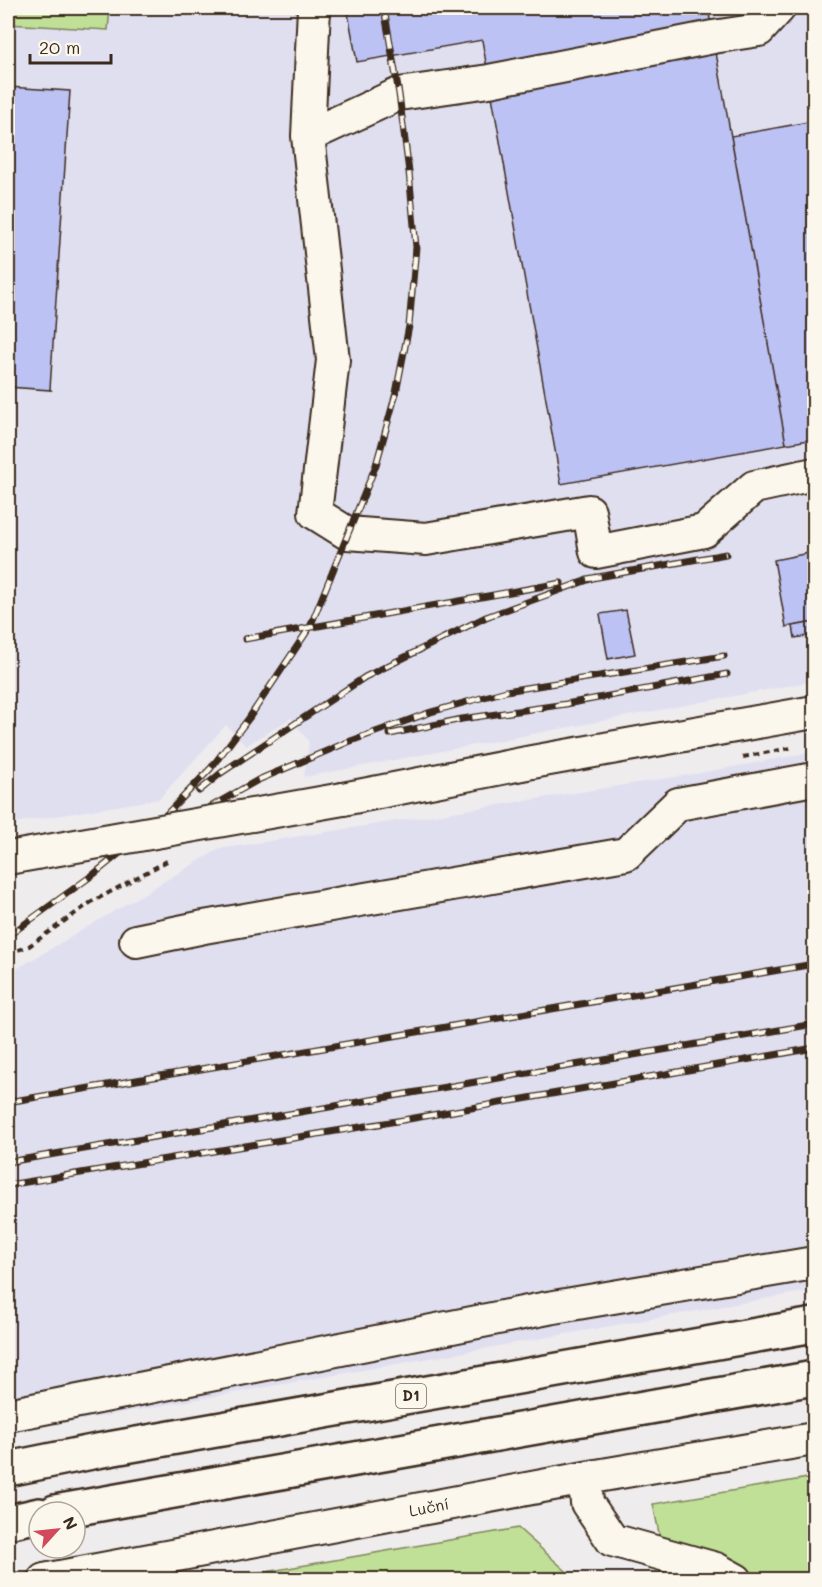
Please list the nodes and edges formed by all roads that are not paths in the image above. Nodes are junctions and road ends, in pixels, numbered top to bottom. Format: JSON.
{"nodes":[{"id":1,"x":314,"y":8,"type":"edge"},
{"id":2,"x":779,"y":8,"type":"edge"},
{"id":3,"x":308,"y":136,"type":"junction"},
{"id":4,"x":814,"y":474,"type":"edge"},
{"id":5,"x":814,"y":712,"type":"edge"},
{"id":6,"x":814,"y":779,"type":"edge"},
{"id":7,"x":8,"y":858,"type":"edge"},
{"id":8,"x":136,"y":941,"type":"dead end"},
{"id":9,"x":814,"y":1263,"type":"edge"},
{"id":10,"x":814,"y":1325,"type":"edge"},
{"id":11,"x":814,"y":1378,"type":"edge"},
{"id":12,"x":8,"y":1415,"type":"edge"},
{"id":13,"x":814,"y":1439,"type":"edge"},
{"id":14,"x":8,"y":1469,"type":"edge"},
{"id":15,"x":585,"y":1478,"type":"junction"},
{"id":16,"x":87,"y":1506,"type":"edge"},
{"id":17,"x":27,"y":1518,"type":"edge"},
{"id":18,"x":8,"y":1522,"type":"edge"},
{"id":19,"x":44,"y":1580,"type":"edge"},
{"id":20,"x":736,"y":1580,"type":"edge"}],
"edges":[{"from":1,"to":3,"type":"street"},
{"from":2,"to":3,"type":"street"},
{"from":3,"to":4,"type":"street"},
{"from":5,"to":7,"type":"street","bridge":true},
{"from":6,"to":8,"type":"street"},
{"from":9,"to":12,"type":"street"},
{"from":10,"to":14,"type":"highway","number":"D1"},
{"from":11,"to":16,"type":"highway"},
{"from":13,"to":15,"type":"street","name":"Luční"},
{"from":15,"to":19,"type":"street","name":"Luční"},
{"from":15,"to":20,"type":"street"},
{"from":17,"to":18,"type":"highway"}]}
